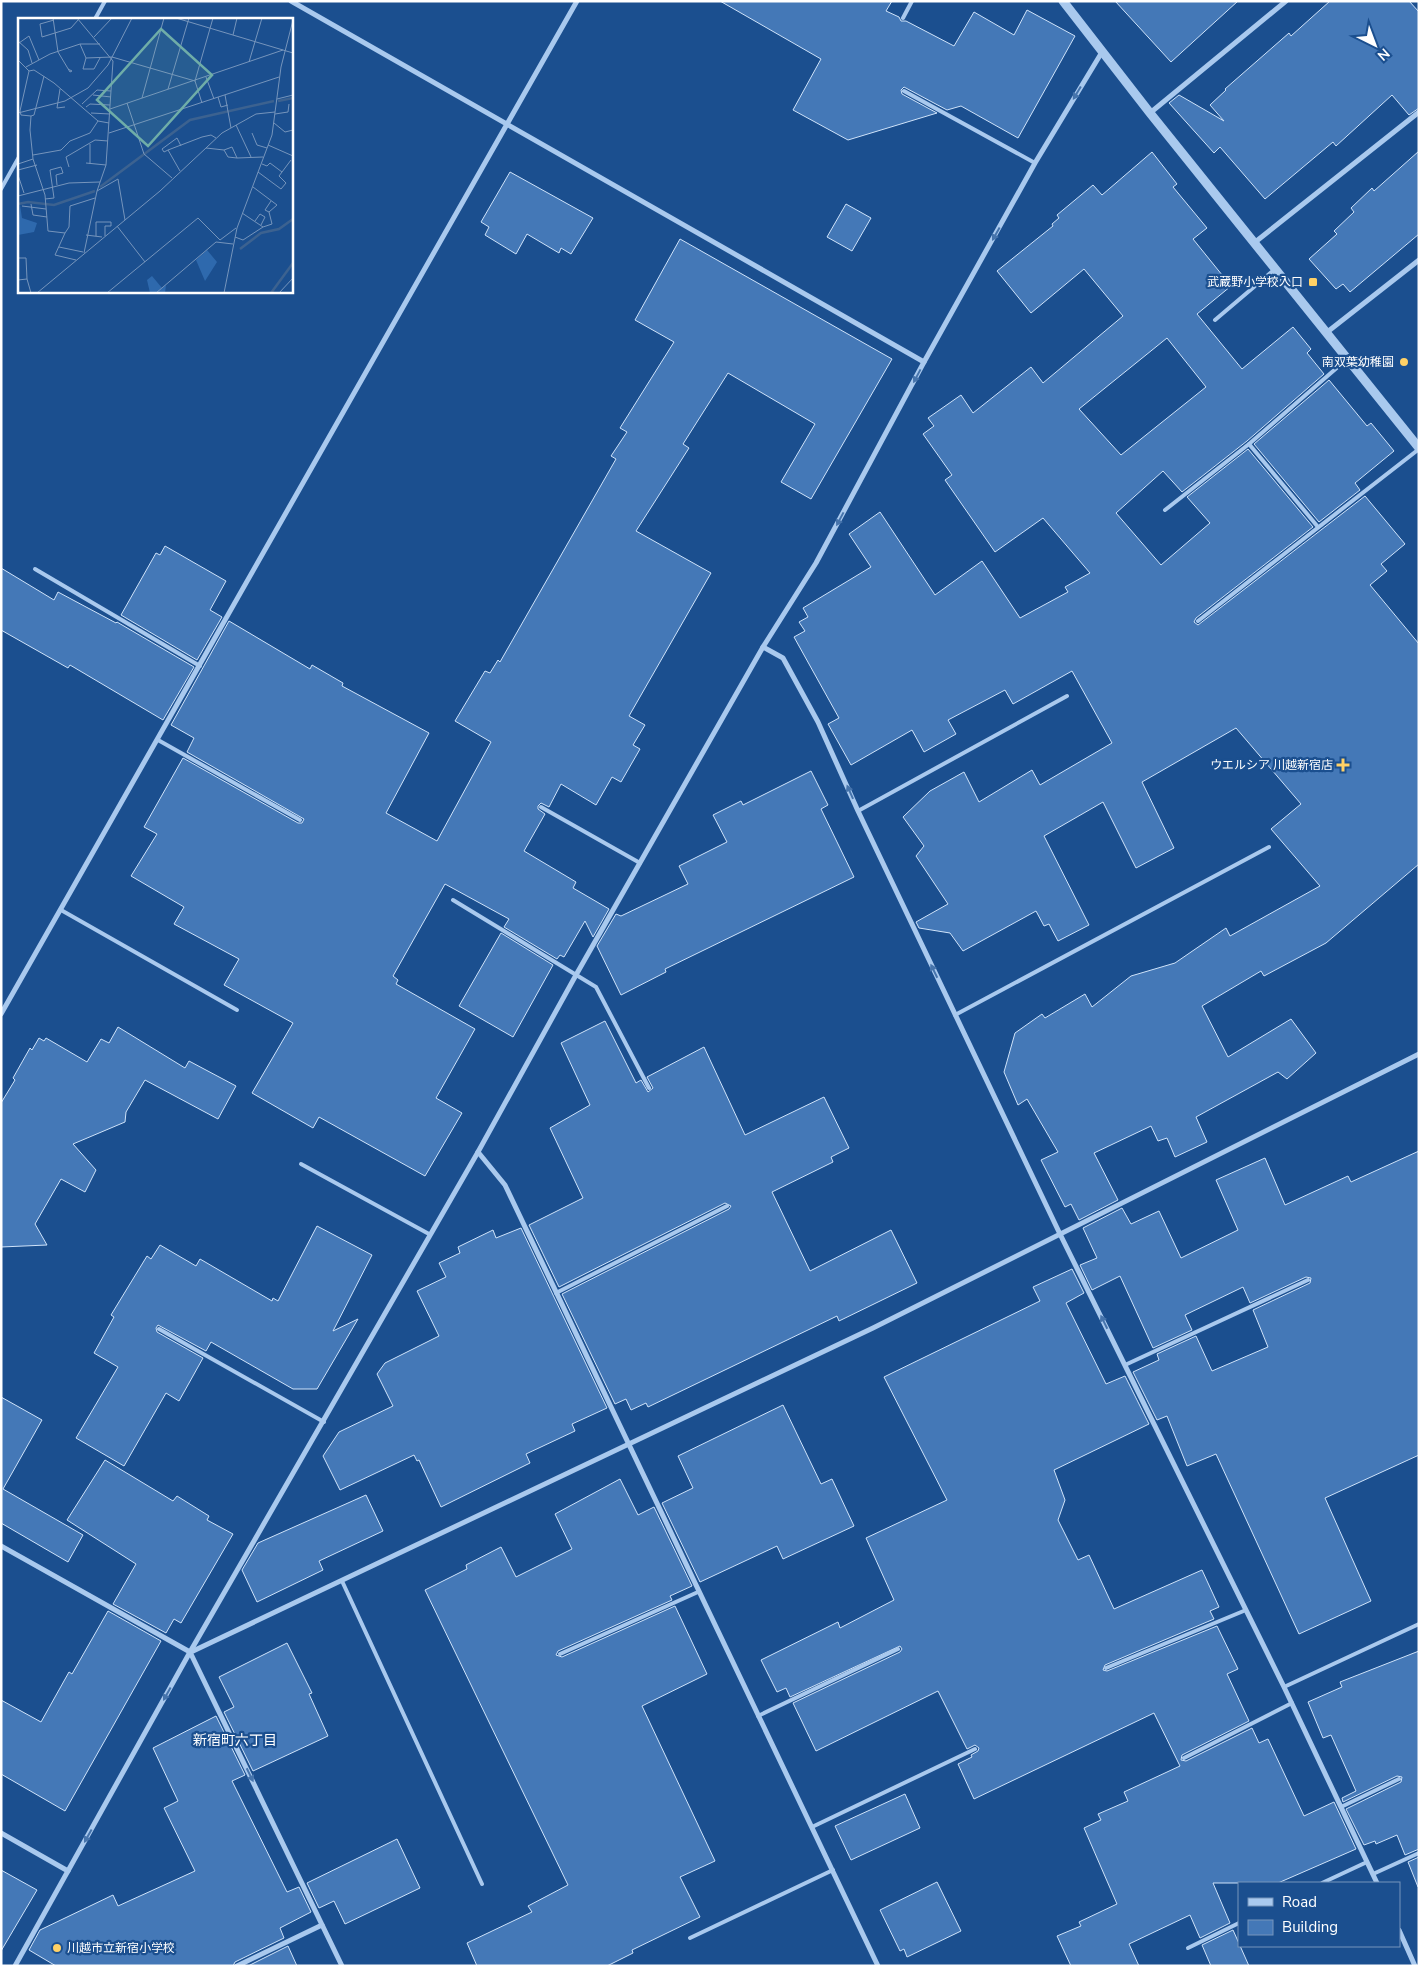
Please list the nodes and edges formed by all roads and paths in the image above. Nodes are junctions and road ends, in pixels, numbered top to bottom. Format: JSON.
{"nodes":[{"id":1,"x":105,"y":1,"type":"edge"},
{"id":2,"x":291,"y":1,"type":"edge"},
{"id":3,"x":577,"y":1,"type":"edge"},
{"id":4,"x":912,"y":1,"type":"edge"},
{"id":5,"x":1063,"y":1,"type":"edge"},
{"id":6,"x":1286,"y":1,"type":"edge"},
{"id":7,"x":96,"y":18,"type":"edge"},
{"id":8,"x":903,"y":18,"type":"dead end"},
{"id":9,"x":1102,"y":52,"type":"junction"},
{"id":10,"x":904,"y":91,"type":"dead end"},
{"id":11,"x":1419,"y":112,"type":"edge"},
{"id":12,"x":1150,"y":113,"type":"junction"},
{"id":13,"x":506,"y":125,"type":"junction"},
{"id":14,"x":18,"y":159,"type":"edge"},
{"id":15,"x":1035,"y":164,"type":"junction"},
{"id":16,"x":1,"y":189,"type":"edge"},
{"id":17,"x":1254,"y":243,"type":"junction"},
{"id":18,"x":1419,"y":260,"type":"edge"},
{"id":19,"x":1275,"y":269,"type":"junction"},
{"id":20,"x":1215,"y":320,"type":"dead end"},
{"id":21,"x":1326,"y":333,"type":"junction"},
{"id":22,"x":1347,"y":359,"type":"junction"},
{"id":23,"x":924,"y":362,"type":"junction"},
{"id":24,"x":1249,"y":444,"type":"junction"},
{"id":25,"x":1419,"y":449,"type":"edge"},
{"id":26,"x":1165,"y":510,"type":"dead end"},
{"id":27,"x":1318,"y":527,"type":"junction"},
{"id":28,"x":35,"y":569,"type":"dead end"},
{"id":29,"x":1198,"y":621,"type":"dead end"},
{"id":30,"x":763,"y":647,"type":"junction"},
{"id":31,"x":200,"y":666,"type":"junction"},
{"id":32,"x":1067,"y":696,"type":"dead end"},
{"id":33,"x":158,"y":740,"type":"junction"},
{"id":34,"x":541,"y":807,"type":"dead end"},
{"id":35,"x":858,"y":811,"type":"junction"},
{"id":36,"x":300,"y":820,"type":"dead end"},
{"id":37,"x":1269,"y":847,"type":"dead end"},
{"id":38,"x":640,"y":863,"type":"junction"},
{"id":39,"x":453,"y":900,"type":"dead end"},
{"id":40,"x":61,"y":910,"type":"junction"},
{"id":41,"x":576,"y":975,"type":"junction"},
{"id":42,"x":238,"y":1010,"type":"dead end"},
{"id":43,"x":1,"y":1014,"type":"edge"},
{"id":44,"x":955,"y":1015,"type":"junction"},
{"id":45,"x":1419,"y":1054,"type":"edge"},
{"id":46,"x":649,"y":1088,"type":"dead end"},
{"id":47,"x":478,"y":1152,"type":"junction"},
{"id":48,"x":301,"y":1164,"type":"dead end"},
{"id":49,"x":727,"y":1206,"type":"dead end"},
{"id":50,"x":1059,"y":1232,"type":"junction"},
{"id":51,"x":429,"y":1234,"type":"junction"},
{"id":52,"x":1308,"y":1280,"type":"dead end"},
{"id":53,"x":556,"y":1293,"type":"junction"},
{"id":54,"x":159,"y":1329,"type":"dead end"},
{"id":55,"x":1125,"y":1365,"type":"junction"},
{"id":56,"x":324,"y":1422,"type":"junction"},
{"id":57,"x":627,"y":1444,"type":"junction"},
{"id":58,"x":1,"y":1546,"type":"edge"},
{"id":59,"x":342,"y":1580,"type":"junction"},
{"id":60,"x":698,"y":1592,"type":"junction"},
{"id":61,"x":1246,"y":1610,"type":"junction"},
{"id":62,"x":1419,"y":1624,"type":"edge"},
{"id":63,"x":898,"y":1649,"type":"dead end"},
{"id":64,"x":190,"y":1652,"type":"junction"},
{"id":65,"x":560,"y":1654,"type":"dead end"},
{"id":66,"x":1106,"y":1668,"type":"dead end"},
{"id":67,"x":1284,"y":1687,"type":"junction"},
{"id":68,"x":1292,"y":1703,"type":"junction"},
{"id":69,"x":758,"y":1716,"type":"junction"},
{"id":70,"x":975,"y":1749,"type":"dead end"},
{"id":71,"x":1184,"y":1758,"type":"dead end"},
{"id":72,"x":1398,"y":1779,"type":"dead end"},
{"id":73,"x":1341,"y":1807,"type":"junction"},
{"id":74,"x":812,"y":1827,"type":"junction"},
{"id":75,"x":1,"y":1833,"type":"edge"},
{"id":76,"x":1419,"y":1853,"type":"edge"},
{"id":77,"x":1367,"y":1862,"type":"junction"},
{"id":78,"x":833,"y":1870,"type":"junction"},
{"id":79,"x":68,"y":1871,"type":"junction"},
{"id":80,"x":1373,"y":1874,"type":"junction"},
{"id":81,"x":1324,"y":1882,"type":"edge"},
{"id":82,"x":1377,"y":1882,"type":"edge"},
{"id":83,"x":482,"y":1884,"type":"dead end"},
{"id":84,"x":1238,"y":1923,"type":"edge"},
{"id":85,"x":322,"y":1925,"type":"junction"},
{"id":86,"x":1400,"y":1932,"type":"edge"},
{"id":87,"x":690,"y":1938,"type":"dead end"},
{"id":88,"x":1188,"y":1948,"type":"dead end"},
{"id":89,"x":15,"y":1966,"type":"edge"},
{"id":90,"x":237,"y":1966,"type":"edge"},
{"id":91,"x":342,"y":1966,"type":"edge"},
{"id":92,"x":878,"y":1966,"type":"edge"},
{"id":93,"x":1415,"y":1966,"type":"edge"}],
"edges":[{"from":1,"to":7,"type":"lane"},
{"from":2,"to":13,"type":"street"},
{"from":3,"to":13,"type":"street"},
{"from":4,"to":8,"type":"lane"},
{"from":5,"to":9,"type":"street"},
{"from":6,"to":12,"type":"street"},
{"from":9,"to":12,"type":"street"},
{"from":9,"to":15,"type":"street","one_way":true},
{"from":10,"to":15,"type":"lane"},
{"from":11,"to":17,"type":"street"},
{"from":12,"to":17,"type":"street"},
{"from":13,"to":23,"type":"street"},
{"from":13,"to":31,"type":"street"},
{"from":14,"to":16,"type":"lane"},
{"from":15,"to":23,"type":"street","one_way":true},
{"from":17,"to":19,"type":"street"},
{"from":18,"to":21,"type":"street"},
{"from":19,"to":20,"type":"lane"},
{"from":19,"to":21,"type":"street"},
{"from":21,"to":22,"type":"street"},
{"from":22,"to":24,"type":"lane"},
{"from":22,"to":25,"type":"street"},
{"from":23,"to":30,"type":"street","one_way":true},
{"from":24,"to":26,"type":"lane"},
{"from":24,"to":27,"type":"lane"},
{"from":25,"to":27,"type":"lane"},
{"from":27,"to":29,"type":"lane"},
{"from":28,"to":31,"type":"lane"},
{"from":35,"to":30,"type":"street","one_way":true},
{"from":30,"to":38,"type":"street"},
{"from":31,"to":33,"type":"street"},
{"from":32,"to":35,"type":"lane"},
{"from":33,"to":36,"type":"lane"},
{"from":33,"to":40,"type":"street"},
{"from":34,"to":38,"type":"lane"},
{"from":44,"to":35,"type":"street","one_way":true},
{"from":37,"to":44,"type":"lane"},
{"from":38,"to":41,"type":"street"},
{"from":39,"to":41,"type":"lane"},
{"from":40,"to":42,"type":"lane"},
{"from":40,"to":43,"type":"street"},
{"from":41,"to":46,"type":"lane"},
{"from":41,"to":47,"type":"street"},
{"from":44,"to":50,"type":"street"},
{"from":45,"to":50,"type":"street"},
{"from":47,"to":51,"type":"street"},
{"from":47,"to":53,"type":"street"},
{"from":48,"to":51,"type":"lane"},
{"from":49,"to":53,"type":"lane"},
{"from":55,"to":50,"type":"street","one_way":true},
{"from":50,"to":57,"type":"street"},
{"from":51,"to":56,"type":"street"},
{"from":52,"to":55,"type":"lane"},
{"from":53,"to":57,"type":"street"},
{"from":54,"to":56,"type":"lane"},
{"from":55,"to":61,"type":"street"},
{"from":56,"to":64,"type":"street"},
{"from":57,"to":59,"type":"street"},
{"from":57,"to":60,"type":"street"},
{"from":58,"to":64,"type":"street"},
{"from":59,"to":64,"type":"street"},
{"from":59,"to":83,"type":"lane"},
{"from":60,"to":65,"type":"lane"},
{"from":60,"to":69,"type":"street"},
{"from":61,"to":66,"type":"lane"},
{"from":61,"to":67,"type":"street"},
{"from":62,"to":67,"type":"lane"},
{"from":63,"to":69,"type":"lane"},
{"from":64,"to":79,"type":"street","one_way":true},
{"from":64,"to":85,"type":"street","one_way":true},
{"from":67,"to":68,"type":"street"},
{"from":68,"to":71,"type":"lane"},
{"from":68,"to":73,"type":"street"},
{"from":69,"to":74,"type":"street"},
{"from":70,"to":74,"type":"lane"},
{"from":72,"to":73,"type":"lane"},
{"from":73,"to":77,"type":"street"},
{"from":74,"to":78,"type":"street"},
{"from":75,"to":79,"type":"street"},
{"from":76,"to":80,"type":"lane"},
{"from":77,"to":80,"type":"street"},
{"from":77,"to":81,"type":"lane"},
{"from":78,"to":87,"type":"lane"},
{"from":78,"to":92,"type":"street"},
{"from":79,"to":89,"type":"street"},
{"from":80,"to":82,"type":"street"},
{"from":84,"to":88,"type":"lane"},
{"from":85,"to":90,"type":"street"},
{"from":85,"to":91,"type":"street"},
{"from":86,"to":93,"type":"street"}]}
